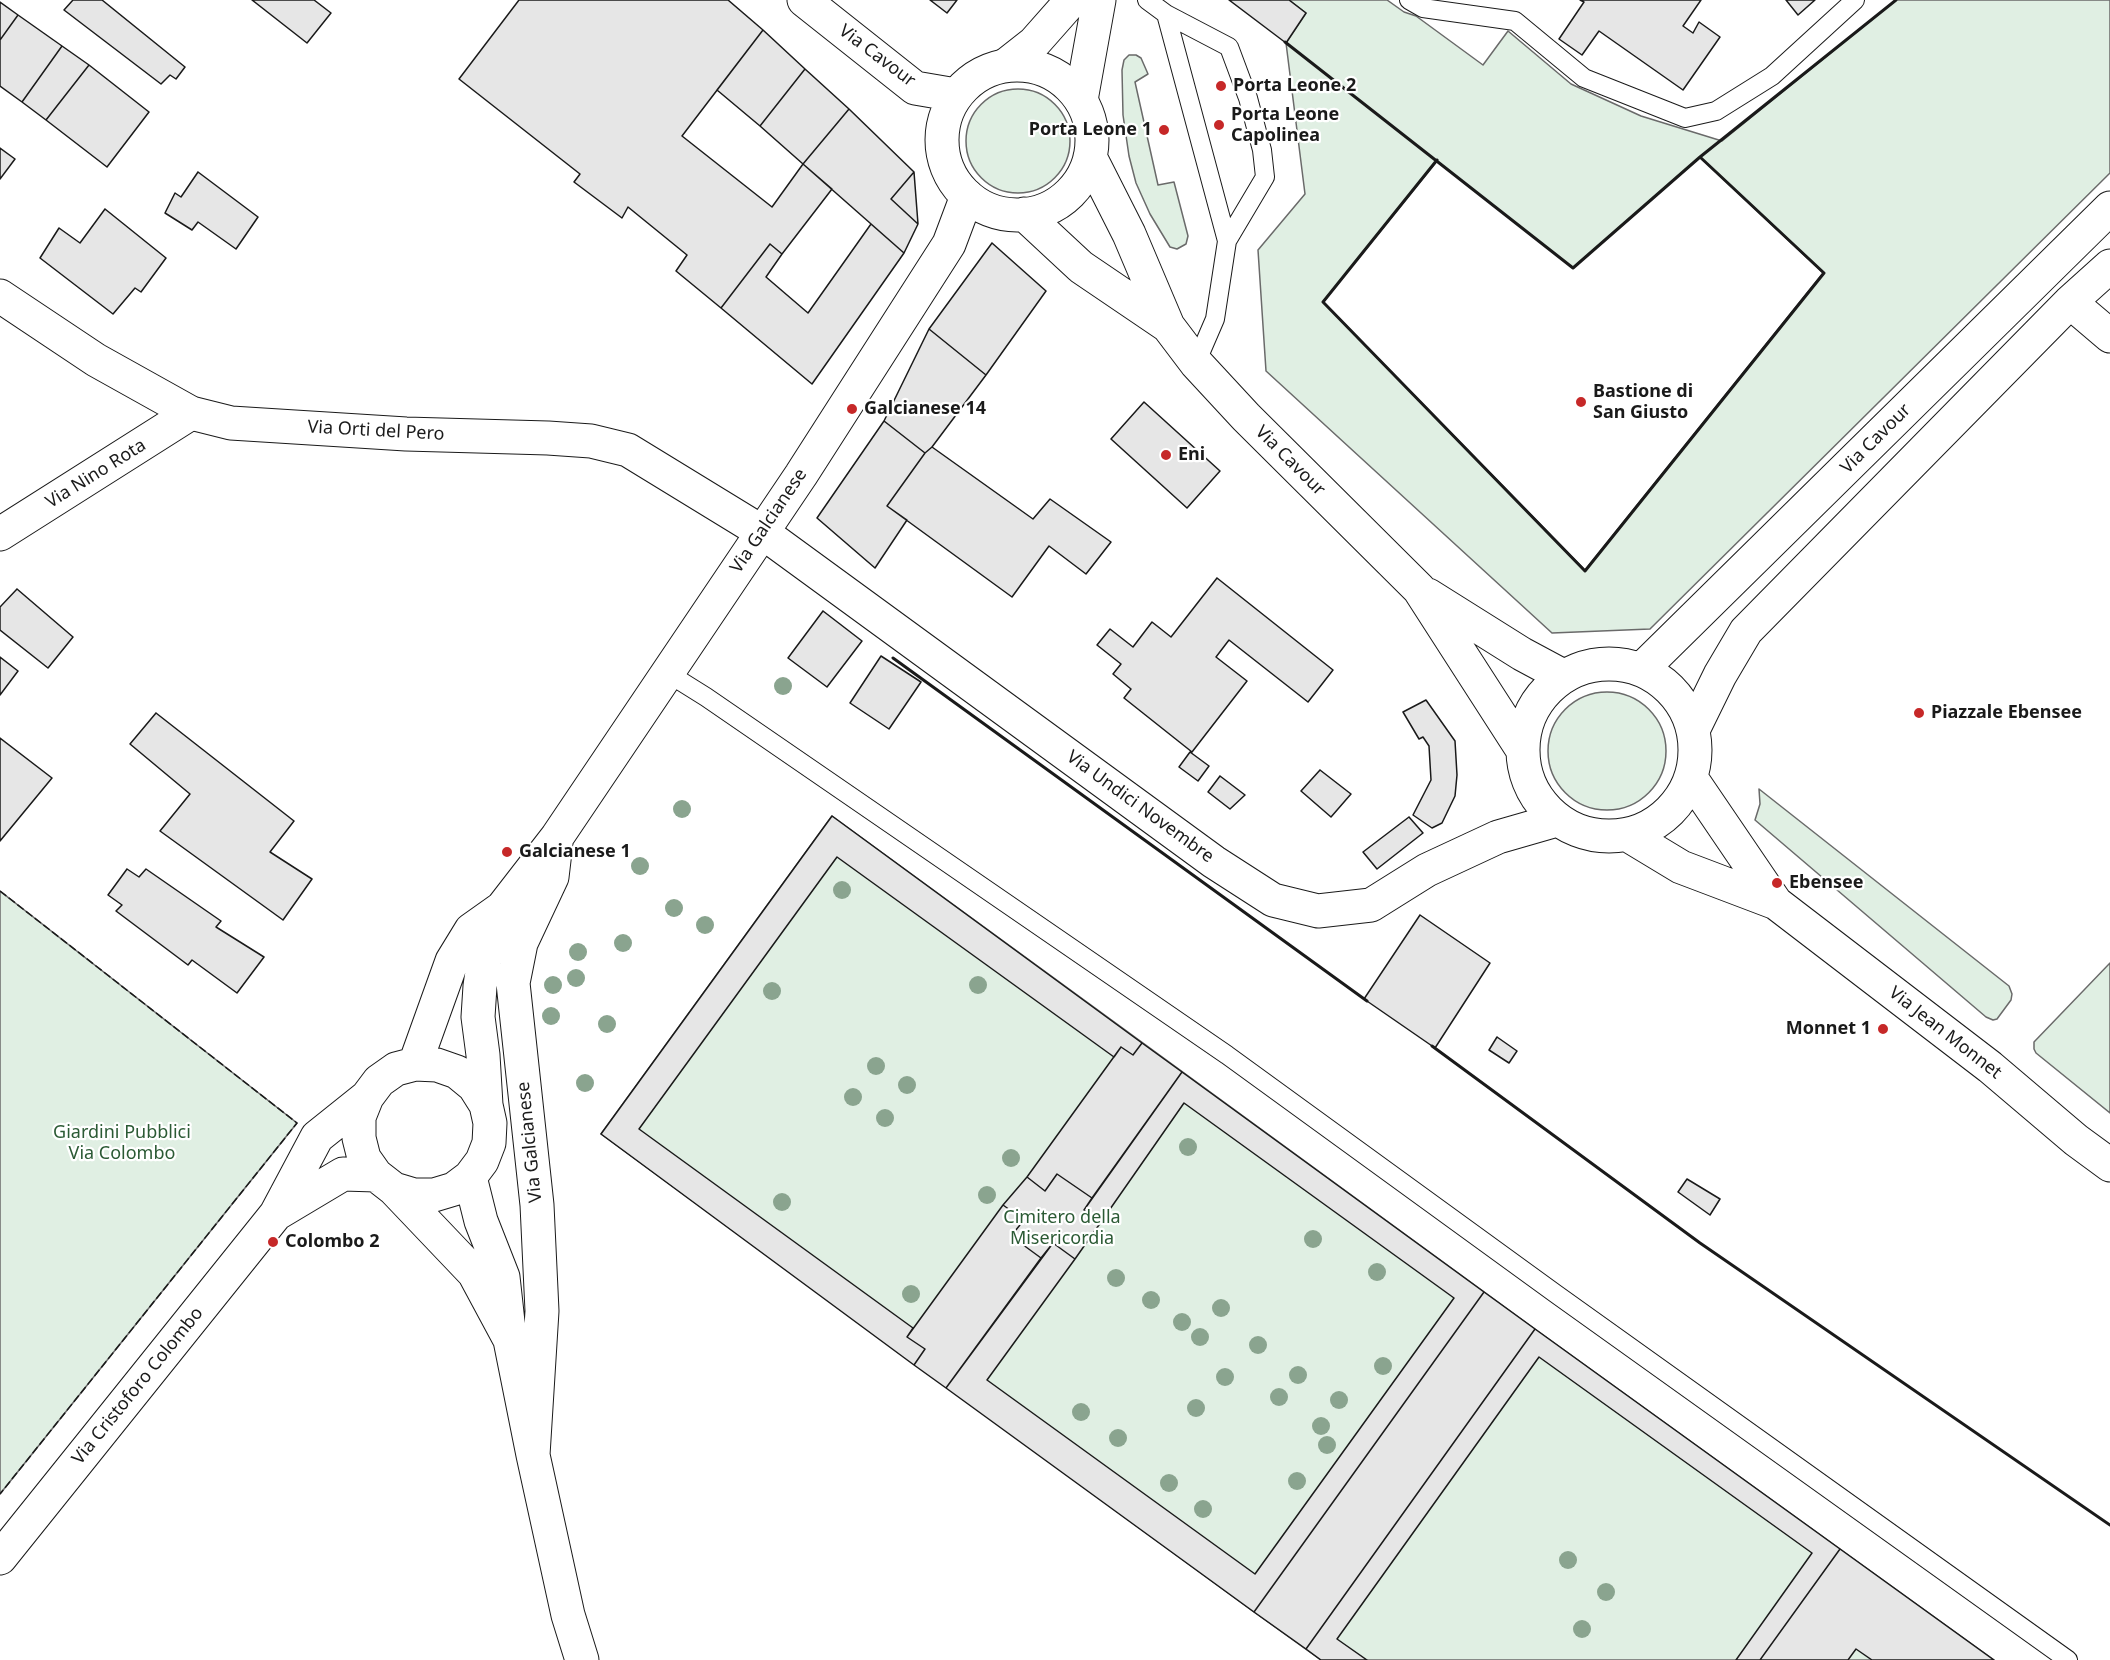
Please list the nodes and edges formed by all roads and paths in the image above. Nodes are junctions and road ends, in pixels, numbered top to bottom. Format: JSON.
{"nodes":[{"id":1,"x":804,"y":0,"type":"edge"},
{"id":2,"x":1072,"y":0,"type":"edge"},
{"id":3,"x":1100,"y":0,"type":"edge"},
{"id":4,"x":1148,"y":0,"type":"edge"},
{"id":5,"x":1409,"y":0,"type":"edge"},
{"id":6,"x":1855,"y":0,"type":"edge"},
{"id":7,"x":1166,"y":14,"type":"junction"},
{"id":8,"x":1006,"y":65,"type":"junction"},
{"id":9,"x":956,"y":95,"type":"junction"},
{"id":10,"x":1081,"y":100,"type":"junction"},
{"id":11,"x":1090,"y":157,"type":"junction"},
{"id":12,"x":967,"y":196,"type":"junction"},
{"id":13,"x":2110,"y":208,"type":"edge"},
{"id":14,"x":1024,"y":214,"type":"junction"},
{"id":15,"x":1227,"y":241,"type":"junction"},
{"id":16,"x":2110,"y":266,"type":"edge"},
{"id":17,"x":0,"y":296,"type":"edge"},
{"id":18,"x":2070,"y":302,"type":"junction"},
{"id":19,"x":1168,"y":326,"type":"junction"},
{"id":20,"x":2110,"y":336,"type":"edge"},
{"id":21,"x":1196,"y":363,"type":"junction"},
{"id":22,"x":191,"y":413,"type":"junction"},
{"id":23,"x":762,"y":531,"type":"junction"},
{"id":24,"x":0,"y":534,"type":"edge"},
{"id":25,"x":1419,"y":589,"type":"junction"},
{"id":26,"x":1642,"y":669,"type":"junction"},
{"id":27,"x":666,"y":672,"type":"junction"},
{"id":28,"x":1563,"y":676,"type":"junction"},
{"id":29,"x":1694,"y":728,"type":"junction"},
{"id":30,"x":1522,"y":749,"type":"junction"},
{"id":31,"x":1691,"y":778,"type":"junction"},
{"id":32,"x":1557,"y":820,"type":"junction"},
{"id":33,"x":1628,"y":835,"type":"junction"},
{"id":34,"x":556,"y":837,"type":"junction"},
{"id":35,"x":1776,"y":903,"type":"junction"},
{"id":36,"x":502,"y":908,"type":"junction"},
{"id":37,"x":415,"y":1064,"type":"junction"},
{"id":38,"x":367,"y":1097,"type":"junction"},
{"id":39,"x":486,"y":1104,"type":"junction"},
{"id":40,"x":2110,"y":1166,"type":"edge"},
{"id":41,"x":470,"y":1177,"type":"junction"},
{"id":42,"x":385,"y":1182,"type":"junction"},
{"id":43,"x":276,"y":1214,"type":"junction"},
{"id":44,"x":510,"y":1340,"type":"junction"},
{"id":45,"x":533,"y":1455,"type":"junction"},
{"id":46,"x":0,"y":1558,"type":"edge"},
{"id":47,"x":582,"y":1660,"type":"edge"},
{"id":48,"x":2068,"y":1660,"type":"edge"}],
"edges":[{"from":1,"to":9,"type":"street","name":"Via Cavour"},
{"from":2,"to":8,"type":"street"},
{"from":3,"to":10,"type":"street"},
{"from":4,"to":7,"type":"lane"},
{"from":5,"to":6,"type":"lane"},
{"from":7,"to":15,"type":"lane"},
{"from":7,"to":15,"type":"lane"},
{"from":8,"to":9,"type":"street","name":"Via Cavour"},
{"from":8,"to":10,"type":"street","name":"Via Cavour"},
{"from":9,"to":12,"type":"street","name":"Via Cavour"},
{"from":10,"to":11,"type":"street","name":"Via Cavour"},
{"from":11,"to":14,"type":"street","name":"Via Cavour"},
{"from":11,"to":19,"type":"street","name":"Via Cavour"},
{"from":12,"to":14,"type":"street","name":"Via Cavour"},
{"from":12,"to":23,"type":"street","name":"Via Galcianese"},
{"from":13,"to":26,"type":"street","name":"Via Cavour"},
{"from":14,"to":19,"type":"street","name":"Via Cavour"},
{"from":15,"to":21,"type":"lane"},
{"from":16,"to":18,"type":"street","name":"Via Cavour"},
{"from":17,"to":22,"type":"street","name":"Via Orti del Pero"},
{"from":18,"to":20,"type":"street"},
{"from":18,"to":29,"type":"street","name":"Via Cavour"},
{"from":19,"to":21,"type":"street","name":"Via Cavour"},
{"from":21,"to":25,"type":"street","name":"Via Cavour"},
{"from":22,"to":23,"type":"street","name":"Via Orti del Pero"},
{"from":22,"to":24,"type":"street","name":"Via Nino Rota"},
{"from":23,"to":27,"type":"street","name":"Via Galcianese"},
{"from":23,"to":32,"type":"street","name":"Via Undici Novembre"},
{"from":25,"to":28,"type":"street","name":"Via Cavour"},
{"from":25,"to":30,"type":"street","name":"Via Cavour"},
{"from":26,"to":28,"type":"street","name":"Via Cavour"},
{"from":26,"to":29,"type":"street","name":"Via Cavour"},
{"from":27,"to":34,"type":"street","name":"Via Galcianese"},
{"from":27,"to":48,"type":"lane"},
{"from":28,"to":30,"type":"street","name":"Via Cavour"},
{"from":29,"to":31,"type":"street","name":"Via Cavour"},
{"from":30,"to":32,"type":"street","name":"Via Cavour"},
{"from":31,"to":33,"type":"street","name":"Via Cavour"},
{"from":31,"to":35,"type":"street","name":"Via Jean Monnet"},
{"from":32,"to":33,"type":"street","name":"Via Cavour"},
{"from":33,"to":35,"type":"street","name":"Via Jean Monnet"},
{"from":34,"to":36,"type":"street","name":"Via Galcianese"},
{"from":34,"to":45,"type":"street","name":"Via Galcianese"},
{"from":35,"to":40,"type":"street","name":"Via Jean Monnet"},
{"from":36,"to":37,"type":"street","name":"Via Galcianese"},
{"from":36,"to":39,"type":"street","name":"Via Galcianese"},
{"from":37,"to":38,"type":"street","name":"Via Galcianese"},
{"from":37,"to":39,"type":"street","name":"Via Galcianese"},
{"from":38,"to":42,"type":"street","name":"Via Galcianese"},
{"from":38,"to":43,"type":"street","name":"Via Cristoforo Colombo"},
{"from":39,"to":41,"type":"street","name":"Via Galcianese"},
{"from":41,"to":42,"type":"street","name":"Via Galcianese"},
{"from":41,"to":44,"type":"street","name":"Via Galcianese"},
{"from":42,"to":43,"type":"street","name":"Via Cristoforo Colombo"},
{"from":42,"to":44,"type":"street","name":"Via Galcianese"},
{"from":43,"to":46,"type":"street","name":"Via Cristoforo Colombo"},
{"from":44,"to":45,"type":"street","name":"Via Galcianese"},
{"from":45,"to":47,"type":"street","name":"Via Galcianese"}]}
